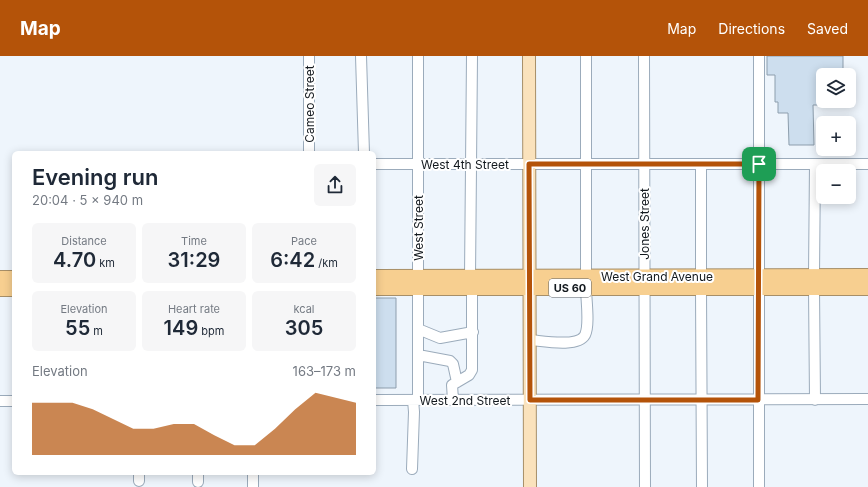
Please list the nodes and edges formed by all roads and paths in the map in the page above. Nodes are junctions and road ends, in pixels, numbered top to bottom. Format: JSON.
{"nodes":[{"id":1,"x":309,"y":56,"type":"edge"},
{"id":2,"x":361,"y":56,"type":"edge"},
{"id":3,"x":418,"y":56,"type":"edge"},
{"id":4,"x":472,"y":56,"type":"edge"},
{"id":5,"x":529,"y":56,"type":"edge"},
{"id":6,"x":586,"y":56,"type":"edge"},
{"id":7,"x":644,"y":56,"type":"edge"},
{"id":8,"x":759,"y":56,"type":"edge"},
{"id":9,"x":309,"y":151,"type":"edge"},
{"id":10,"x":364,"y":151,"type":"edge"},
{"id":11,"x":376,"y":164,"type":"edge"},
{"id":12,"x":418,"y":164,"type":"junction"},
{"id":13,"x":472,"y":164,"type":"junction"},
{"id":14,"x":529,"y":164,"type":"junction"},
{"id":15,"x":587,"y":164,"type":"junction"},
{"id":16,"x":644,"y":164,"type":"junction"},
{"id":17,"x":701,"y":164,"type":"junction"},
{"id":18,"x":759,"y":164,"type":"junction"},
{"id":19,"x":815,"y":164,"type":"junction"},
{"id":20,"x":868,"y":164,"type":"edge"},
{"id":21,"x":868,"y":276,"type":"edge"},
{"id":22,"x":376,"y":277,"type":"edge"},
{"id":23,"x":0,"y":278,"type":"edge"},
{"id":24,"x":12,"y":278,"type":"edge"},
{"id":25,"x":530,"y":282,"type":"junction"},
{"id":26,"x":586,"y":282,"type":"junction"},
{"id":27,"x":644,"y":282,"type":"junction"},
{"id":28,"x":701,"y":282,"type":"junction"},
{"id":29,"x":758,"y":282,"type":"junction"},
{"id":30,"x":814,"y":282,"type":"junction"},
{"id":31,"x":418,"y":283,"type":"junction"},
{"id":32,"x":470,"y":283,"type":"junction"},
{"id":33,"x":376,"y":288,"type":"edge"},
{"id":34,"x":868,"y":288,"type":"edge"},
{"id":35,"x":0,"y":289,"type":"edge"},
{"id":36,"x":12,"y":289,"type":"edge"},
{"id":37,"x":418,"y":329,"type":"junction"},
{"id":38,"x":473,"y":332,"type":"junction"},
{"id":39,"x":530,"y":340,"type":"junction"},
{"id":40,"x":418,"y":355,"type":"junction"},
{"id":41,"x":457,"y":382,"type":"junction"},
{"id":42,"x":376,"y":400,"type":"edge"},
{"id":43,"x":416,"y":400,"type":"junction"},
{"id":44,"x":452,"y":400,"type":"junction"},
{"id":45,"x":530,"y":400,"type":"junction"},
{"id":46,"x":644,"y":400,"type":"junction"},
{"id":47,"x":700,"y":400,"type":"junction"},
{"id":48,"x":758,"y":400,"type":"junction"},
{"id":49,"x":816,"y":400,"type":"junction"},
{"id":50,"x":868,"y":400,"type":"edge"},
{"id":51,"x":0,"y":401,"type":"edge"},
{"id":52,"x":12,"y":401,"type":"edge"},
{"id":53,"x":412,"y":469,"type":"dead end"},
{"id":54,"x":253,"y":475,"type":"edge"},
{"id":55,"x":530,"y":485,"type":"edge"},
{"id":56,"x":253,"y":487,"type":"edge"},
{"id":57,"x":645,"y":487,"type":"edge"},
{"id":58,"x":702,"y":487,"type":"edge"},
{"id":59,"x":759,"y":487,"type":"edge"}],
"edges":[{"from":1,"to":9,"type":"street","name":"Cameo Street"},
{"from":2,"to":10,"type":"street"},
{"from":3,"to":12,"type":"street","name":"West Street"},
{"from":4,"to":13,"type":"street"},
{"from":5,"to":14,"type":"main road"},
{"from":6,"to":15,"type":"street"},
{"from":7,"to":16,"type":"street","name":"Jones Street"},
{"from":8,"to":18,"type":"street"},
{"from":11,"to":12,"type":"street","name":"West 4th Street"},
{"from":12,"to":13,"type":"street","name":"West 4th Street"},
{"from":12,"to":31,"type":"street","name":"West Street"},
{"from":13,"to":14,"type":"street","name":"West 4th Street"},
{"from":13,"to":32,"type":"street"},
{"from":14,"to":15,"type":"street","name":"West 4th Street"},
{"from":14,"to":25,"type":"main road"},
{"from":15,"to":16,"type":"street","name":"West 4th Street"},
{"from":15,"to":26,"type":"street"},
{"from":16,"to":17,"type":"street","name":"West 4th Street"},
{"from":16,"to":27,"type":"street","name":"Jones Street"},
{"from":17,"to":18,"type":"street","name":"West 4th Street"},
{"from":17,"to":28,"type":"street"},
{"from":18,"to":19,"type":"street","name":"West 4th Street"},
{"from":18,"to":29,"type":"street"},
{"from":19,"to":20,"type":"street","name":"West 4th Street"},
{"from":19,"to":30,"type":"street"},
{"from":21,"to":30,"type":"highway","name":"West Grand Avenue","number":"US 60"},
{"from":22,"to":31,"type":"highway","name":"West Grand Avenue","number":"US 60"},
{"from":23,"to":24,"type":"highway"},
{"from":25,"to":26,"type":"highway","name":"West Grand Avenue","number":"US 60"},
{"from":25,"to":32,"type":"highway","name":"West Grand Avenue","number":"US 60"},
{"from":25,"to":39,"type":"main road"},
{"from":26,"to":27,"type":"highway","name":"West Grand Avenue","number":"US 60"},
{"from":26,"to":39,"type":"street"},
{"from":27,"to":28,"type":"highway","name":"West Grand Avenue","number":"US 60"},
{"from":27,"to":46,"type":"street","name":"Jones Street"},
{"from":28,"to":29,"type":"highway","name":"West Grand Avenue","number":"US 60"},
{"from":28,"to":47,"type":"street"},
{"from":29,"to":30,"type":"highway","name":"West Grand Avenue","number":"US 60"},
{"from":29,"to":48,"type":"street"},
{"from":30,"to":34,"type":"highway","name":"West Grand Avenue","number":"US 60"},
{"from":30,"to":49,"type":"street"},
{"from":31,"to":32,"type":"highway","name":"West Grand Avenue","number":"US 60"},
{"from":31,"to":33,"type":"highway","name":"West Grand Avenue","number":"US 60"},
{"from":31,"to":37,"type":"street","name":"West Street"},
{"from":32,"to":38,"type":"street"},
{"from":35,"to":36,"type":"highway"},
{"from":37,"to":38,"type":"street"},
{"from":37,"to":40,"type":"street","name":"West Street"},
{"from":38,"to":41,"type":"street"},
{"from":39,"to":45,"type":"main road"},
{"from":40,"to":41,"type":"street"},
{"from":40,"to":43,"type":"street","name":"West Street"},
{"from":41,"to":44,"type":"street"},
{"from":42,"to":43,"type":"street","name":"West 2nd Street"},
{"from":43,"to":44,"type":"street","name":"West 2nd Street"},
{"from":43,"to":53,"type":"street","name":"West Street"},
{"from":44,"to":45,"type":"street","name":"West 2nd Street"},
{"from":45,"to":46,"type":"street","name":"West 2nd Street"},
{"from":45,"to":55,"type":"main road"},
{"from":46,"to":47,"type":"street","name":"West 2nd Street"},
{"from":46,"to":57,"type":"street","name":"Jones Street"},
{"from":47,"to":48,"type":"street","name":"West 2nd Street"},
{"from":47,"to":58,"type":"street"},
{"from":48,"to":49,"type":"street","name":"West 2nd Street"},
{"from":48,"to":59,"type":"street"},
{"from":49,"to":50,"type":"street","name":"West 2nd Street"},
{"from":51,"to":52,"type":"street"},
{"from":54,"to":56,"type":"street"}]}
